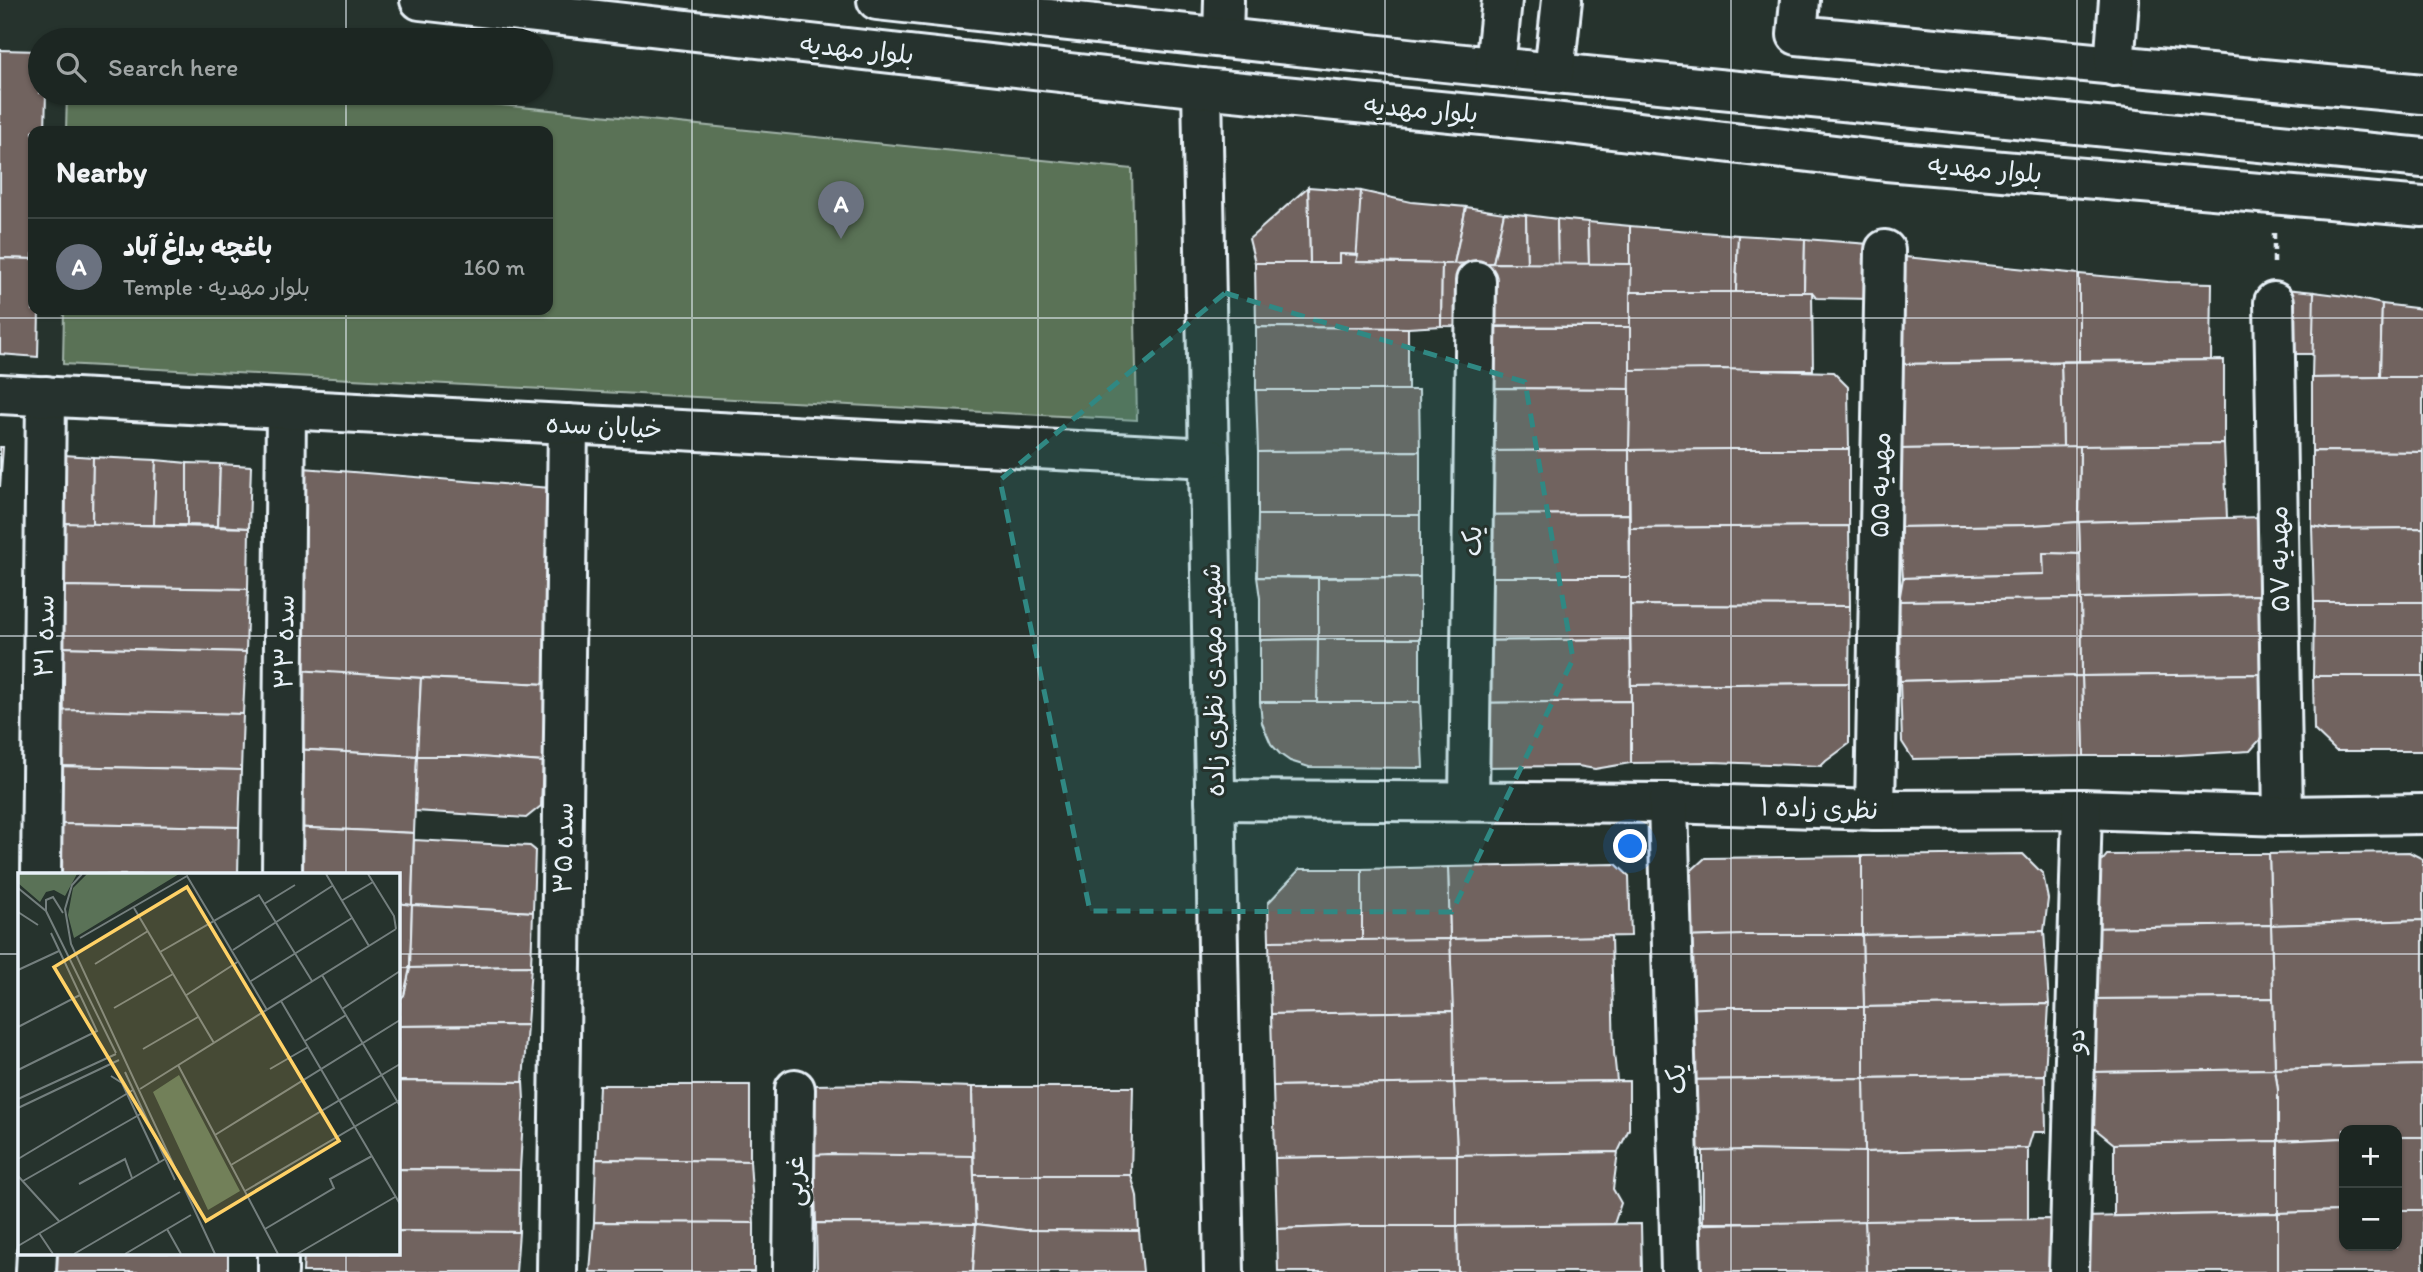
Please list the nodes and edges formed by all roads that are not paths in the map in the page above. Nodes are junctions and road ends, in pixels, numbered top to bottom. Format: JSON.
{"nodes":[{"id":1,"x":420,"y":0,"type":"edge"},
{"id":2,"x":877,"y":0,"type":"edge"},
{"id":3,"x":1224,"y":0,"type":"edge"},
{"id":4,"x":1502,"y":0,"type":"edge"},
{"id":5,"x":1562,"y":0,"type":"edge"},
{"id":6,"x":2119,"y":0,"type":"edge"},
{"id":7,"x":1026,"y":8,"type":"edge"},
{"id":8,"x":1798,"y":18,"type":"edge"},
{"id":9,"x":1223,"y":38,"type":"junction"},
{"id":10,"x":2114,"y":66,"type":"junction"},
{"id":11,"x":1495,"y":67,"type":"junction"},
{"id":12,"x":1554,"y":73,"type":"junction"},
{"id":13,"x":1202,"y":88,"type":"junction"},
{"id":14,"x":2423,"y":94,"type":"edge"},
{"id":15,"x":2423,"y":158,"type":"edge"},
{"id":16,"x":2423,"y":207,"type":"edge"},
{"id":17,"x":1885,"y":250,"type":"dead end"},
{"id":18,"x":1476,"y":281,"type":"dead end"},
{"id":19,"x":2274,"y":302,"type":"road end"},
{"id":20,"x":0,"y":394,"type":"edge"},
{"id":21,"x":46,"y":396,"type":"junction"},
{"id":22,"x":286,"y":409,"type":"junction"},
{"id":23,"x":568,"y":424,"type":"junction"},
{"id":24,"x":1209,"y":458,"type":"junction"},
{"id":25,"x":1215,"y":800,"type":"junction"},
{"id":26,"x":1469,"y":800,"type":"junction"},
{"id":27,"x":1668,"y":803,"type":"junction"},
{"id":28,"x":2082,"y":809,"type":"junction"},
{"id":29,"x":1875,"y":810,"type":"junction"},
{"id":30,"x":2423,"y":814,"type":"edge"},
{"id":31,"x":2283,"y":816,"type":"junction"},
{"id":32,"x":41,"y":873,"type":"edge"},
{"id":33,"x":282,"y":873,"type":"edge"},
{"id":34,"x":795,"y":1089,"type":"dead end"},
{"id":35,"x":37,"y":1254,"type":"edge"},
{"id":36,"x":278,"y":1254,"type":"edge"},
{"id":37,"x":36,"y":1272,"type":"edge"},
{"id":38,"x":278,"y":1272,"type":"edge"},
{"id":39,"x":557,"y":1272,"type":"edge"},
{"id":40,"x":793,"y":1272,"type":"edge"},
{"id":41,"x":1224,"y":1272,"type":"edge"},
{"id":42,"x":1681,"y":1272,"type":"edge"},
{"id":43,"x":2069,"y":1272,"type":"edge"}],
"edges":[{"from":1,"to":13,"type":"street","name":"بلوار مهدیه"},
{"from":2,"to":7,"type":"street","name":"بلوار مهدیه"},
{"from":3,"to":9,"type":"street"},
{"from":4,"to":11,"type":"street"},
{"from":5,"to":12,"type":"street"},
{"from":6,"to":10,"type":"street"},
{"from":7,"to":9,"type":"street","name":"بلوار مهدیه"},
{"from":8,"to":10,"type":"street"},
{"from":9,"to":11,"type":"street","name":"بلوار مهدیه"},
{"from":10,"to":14,"type":"street"},
{"from":11,"to":12,"type":"street","name":"بلوار مهدیه"},
{"from":12,"to":15,"type":"street","name":"بلوار مهدیه"},
{"from":13,"to":16,"type":"street","name":"بلوار مهدیه"},
{"from":13,"to":24,"type":"street","name":"شهید مهدی نظری زاده"},
{"from":17,"to":29,"type":"street","name":"مهدیه ۵۵"},
{"from":18,"to":26,"type":"street","name":"یک"},
{"from":19,"to":31,"type":"street","name":"مهدیه ۵۷"},
{"from":20,"to":21,"type":"street","name":"خیابان سده"},
{"from":21,"to":22,"type":"street","name":"خیابان سده"},
{"from":21,"to":32,"type":"street","name":"سده ۳۱"},
{"from":22,"to":23,"type":"street","name":"خیابان سده"},
{"from":22,"to":33,"type":"street","name":"سده ۳۳"},
{"from":23,"to":24,"type":"street","name":"خیابان سده"},
{"from":23,"to":39,"type":"street","name":"سده ۳۵"},
{"from":24,"to":25,"type":"street","name":"شهید مهدی نظری زاده"},
{"from":25,"to":26,"type":"street","name":"نظری زاده ۱"},
{"from":25,"to":41,"type":"street","name":"شهید مهدی نظری زاده"},
{"from":26,"to":27,"type":"street","name":"نظری زاده ۱"},
{"from":27,"to":29,"type":"street","name":"نظری زاده ۱"},
{"from":27,"to":42,"type":"street","name":"یک"},
{"from":28,"to":29,"type":"street","name":"نظری زاده ۱"},
{"from":28,"to":31,"type":"street","name":"نظری زاده ۱"},
{"from":28,"to":43,"type":"street","name":"دو"},
{"from":30,"to":31,"type":"street","name":"نظری زاده ۱"},
{"from":34,"to":40,"type":"street","name":"غربی"},
{"from":35,"to":37,"type":"street"},
{"from":36,"to":38,"type":"street"}]}
